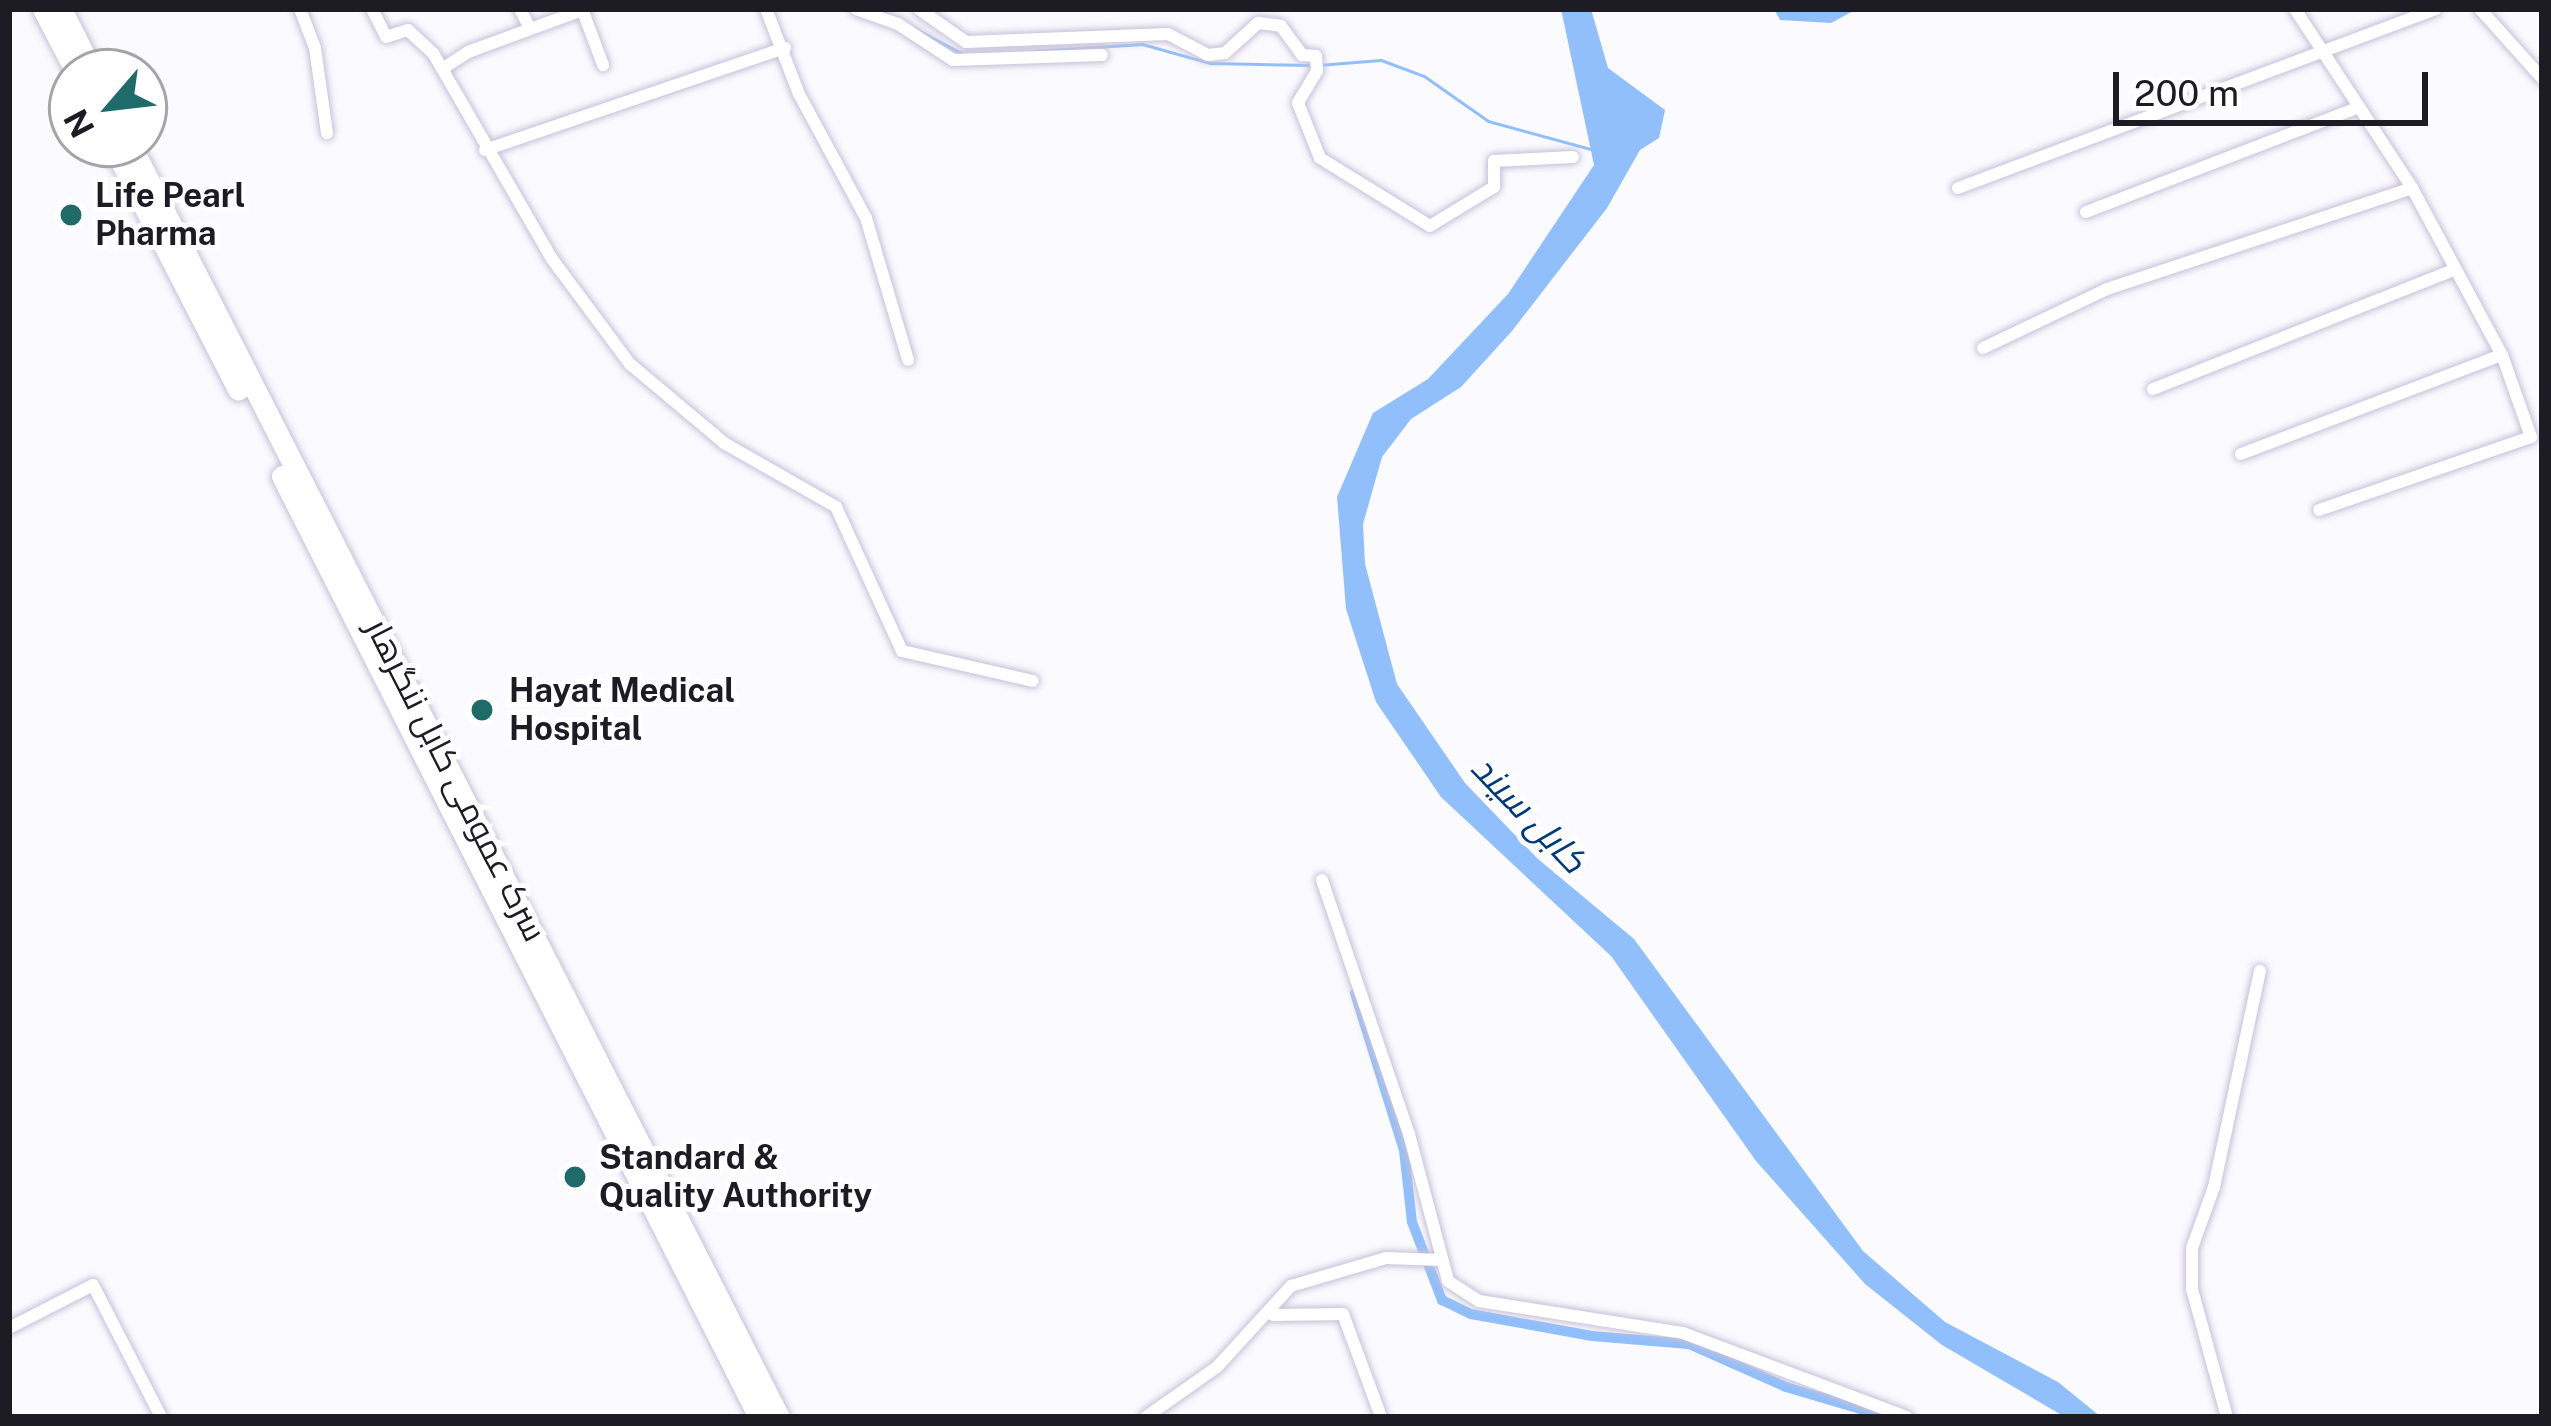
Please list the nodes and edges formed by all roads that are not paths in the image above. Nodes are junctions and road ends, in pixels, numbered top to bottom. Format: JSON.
{"nodes":[{"id":1,"x":43,"y":9,"type":"edge"},
{"id":2,"x":61,"y":9,"type":"edge"},
{"id":3,"x":300,"y":9,"type":"edge"},
{"id":4,"x":372,"y":9,"type":"edge"},
{"id":5,"x":520,"y":9,"type":"edge"},
{"id":6,"x":584,"y":9,"type":"edge"},
{"id":7,"x":766,"y":9,"type":"edge"},
{"id":8,"x":856,"y":9,"type":"edge"},
{"id":9,"x":919,"y":9,"type":"edge"},
{"id":10,"x":2295,"y":9,"type":"edge"},
{"id":11,"x":2436,"y":9,"type":"edge"},
{"id":12,"x":2480,"y":9,"type":"edge"},
{"id":13,"x":530,"y":29,"type":"junction"},
{"id":14,"x":63,"y":48,"type":"edge"},
{"id":15,"x":81,"y":48,"type":"edge"},
{"id":16,"x":785,"y":48,"type":"junction"},
{"id":17,"x":2327,"y":53,"type":"junction"},
{"id":18,"x":1102,"y":55,"type":"dead end"},
{"id":19,"x":603,"y":65,"type":"dead end"},
{"id":20,"x":442,"y":69,"type":"junction"},
{"id":21,"x":2542,"y":78,"type":"edge"},
{"id":22,"x":2360,"y":107,"type":"junction"},
{"id":23,"x":327,"y":133,"type":"dead end"},
{"id":24,"x":485,"y":149,"type":"junction"},
{"id":25,"x":1574,"y":158,"type":"dead end"},
{"id":26,"x":128,"y":168,"type":"edge"},
{"id":27,"x":139,"y":168,"type":"edge"},
{"id":28,"x":1958,"y":188,"type":"dead end"},
{"id":29,"x":2412,"y":188,"type":"junction"},
{"id":30,"x":150,"y":200,"type":"junction"},
{"id":31,"x":2086,"y":212,"type":"dead end"},
{"id":32,"x":2453,"y":270,"type":"junction"},
{"id":33,"x":1983,"y":348,"type":"dead end"},
{"id":34,"x":2502,"y":355,"type":"junction"},
{"id":35,"x":908,"y":360,"type":"dead end"},
{"id":36,"x":2153,"y":388,"type":"dead end"},
{"id":37,"x":2241,"y":454,"type":"dead end"},
{"id":38,"x":2319,"y":509,"type":"dead end"},
{"id":39,"x":1033,"y":681,"type":"dead end"},
{"id":40,"x":477,"y":839,"type":"junction"},
{"id":41,"x":1322,"y":880,"type":"dead end"},
{"id":42,"x":2260,"y":971,"type":"dead end"},
{"id":43,"x":1441,"y":1261,"type":"junction"},
{"id":44,"x":1275,"y":1308,"type":"junction"},
{"id":45,"x":9,"y":1328,"type":"edge"},
{"id":46,"x":161,"y":1417,"type":"edge"},
{"id":47,"x":759,"y":1417,"type":"edge"},
{"id":48,"x":778,"y":1417,"type":"edge"},
{"id":49,"x":1146,"y":1417,"type":"edge"},
{"id":50,"x":1381,"y":1417,"type":"edge"},
{"id":51,"x":1907,"y":1417,"type":"edge"},
{"id":52,"x":2227,"y":1417,"type":"edge"}],
"edges":[{"from":1,"to":14,"type":"highway"},
{"from":2,"to":15,"type":"highway"},
{"from":3,"to":23,"type":"street"},
{"from":4,"to":20,"type":"street"},
{"from":5,"to":13,"type":"street"},
{"from":6,"to":13,"type":"street"},
{"from":6,"to":19,"type":"street"},
{"from":7,"to":16,"type":"street"},
{"from":8,"to":18,"type":"street"},
{"from":9,"to":25,"type":"street"},
{"from":10,"to":17,"type":"street"},
{"from":11,"to":17,"type":"street"},
{"from":12,"to":21,"type":"street"},
{"from":13,"to":20,"type":"street"},
{"from":16,"to":24,"type":"street"},
{"from":16,"to":35,"type":"street"},
{"from":17,"to":22,"type":"street"},
{"from":17,"to":28,"type":"street"},
{"from":20,"to":24,"type":"street"},
{"from":22,"to":29,"type":"street"},
{"from":22,"to":31,"type":"street"},
{"from":24,"to":39,"type":"street"},
{"from":26,"to":30,"type":"highway","name":"سرک عمومی کابل ننگرهار"},
{"from":27,"to":30,"type":"highway","name":"سرک عمومی کابل ننگرهار"},
{"from":29,"to":32,"type":"street"},
{"from":29,"to":33,"type":"street"},
{"from":30,"to":40,"type":"highway","name":"سرک عمومی کابل ننگرهار"},
{"from":32,"to":34,"type":"street"},
{"from":32,"to":36,"type":"street"},
{"from":34,"to":37,"type":"street"},
{"from":34,"to":38,"type":"street"},
{"from":40,"to":47,"type":"highway","name":"سرک عمومی کابل ننگرهار"},
{"from":40,"to":48,"type":"highway","name":"سرک عمومی کابل ننگرهار"},
{"from":41,"to":43,"type":"street"},
{"from":42,"to":52,"type":"street"},
{"from":43,"to":44,"type":"street"},
{"from":43,"to":51,"type":"street"},
{"from":44,"to":49,"type":"street"},
{"from":44,"to":50,"type":"street"},
{"from":45,"to":46,"type":"street"}]}
